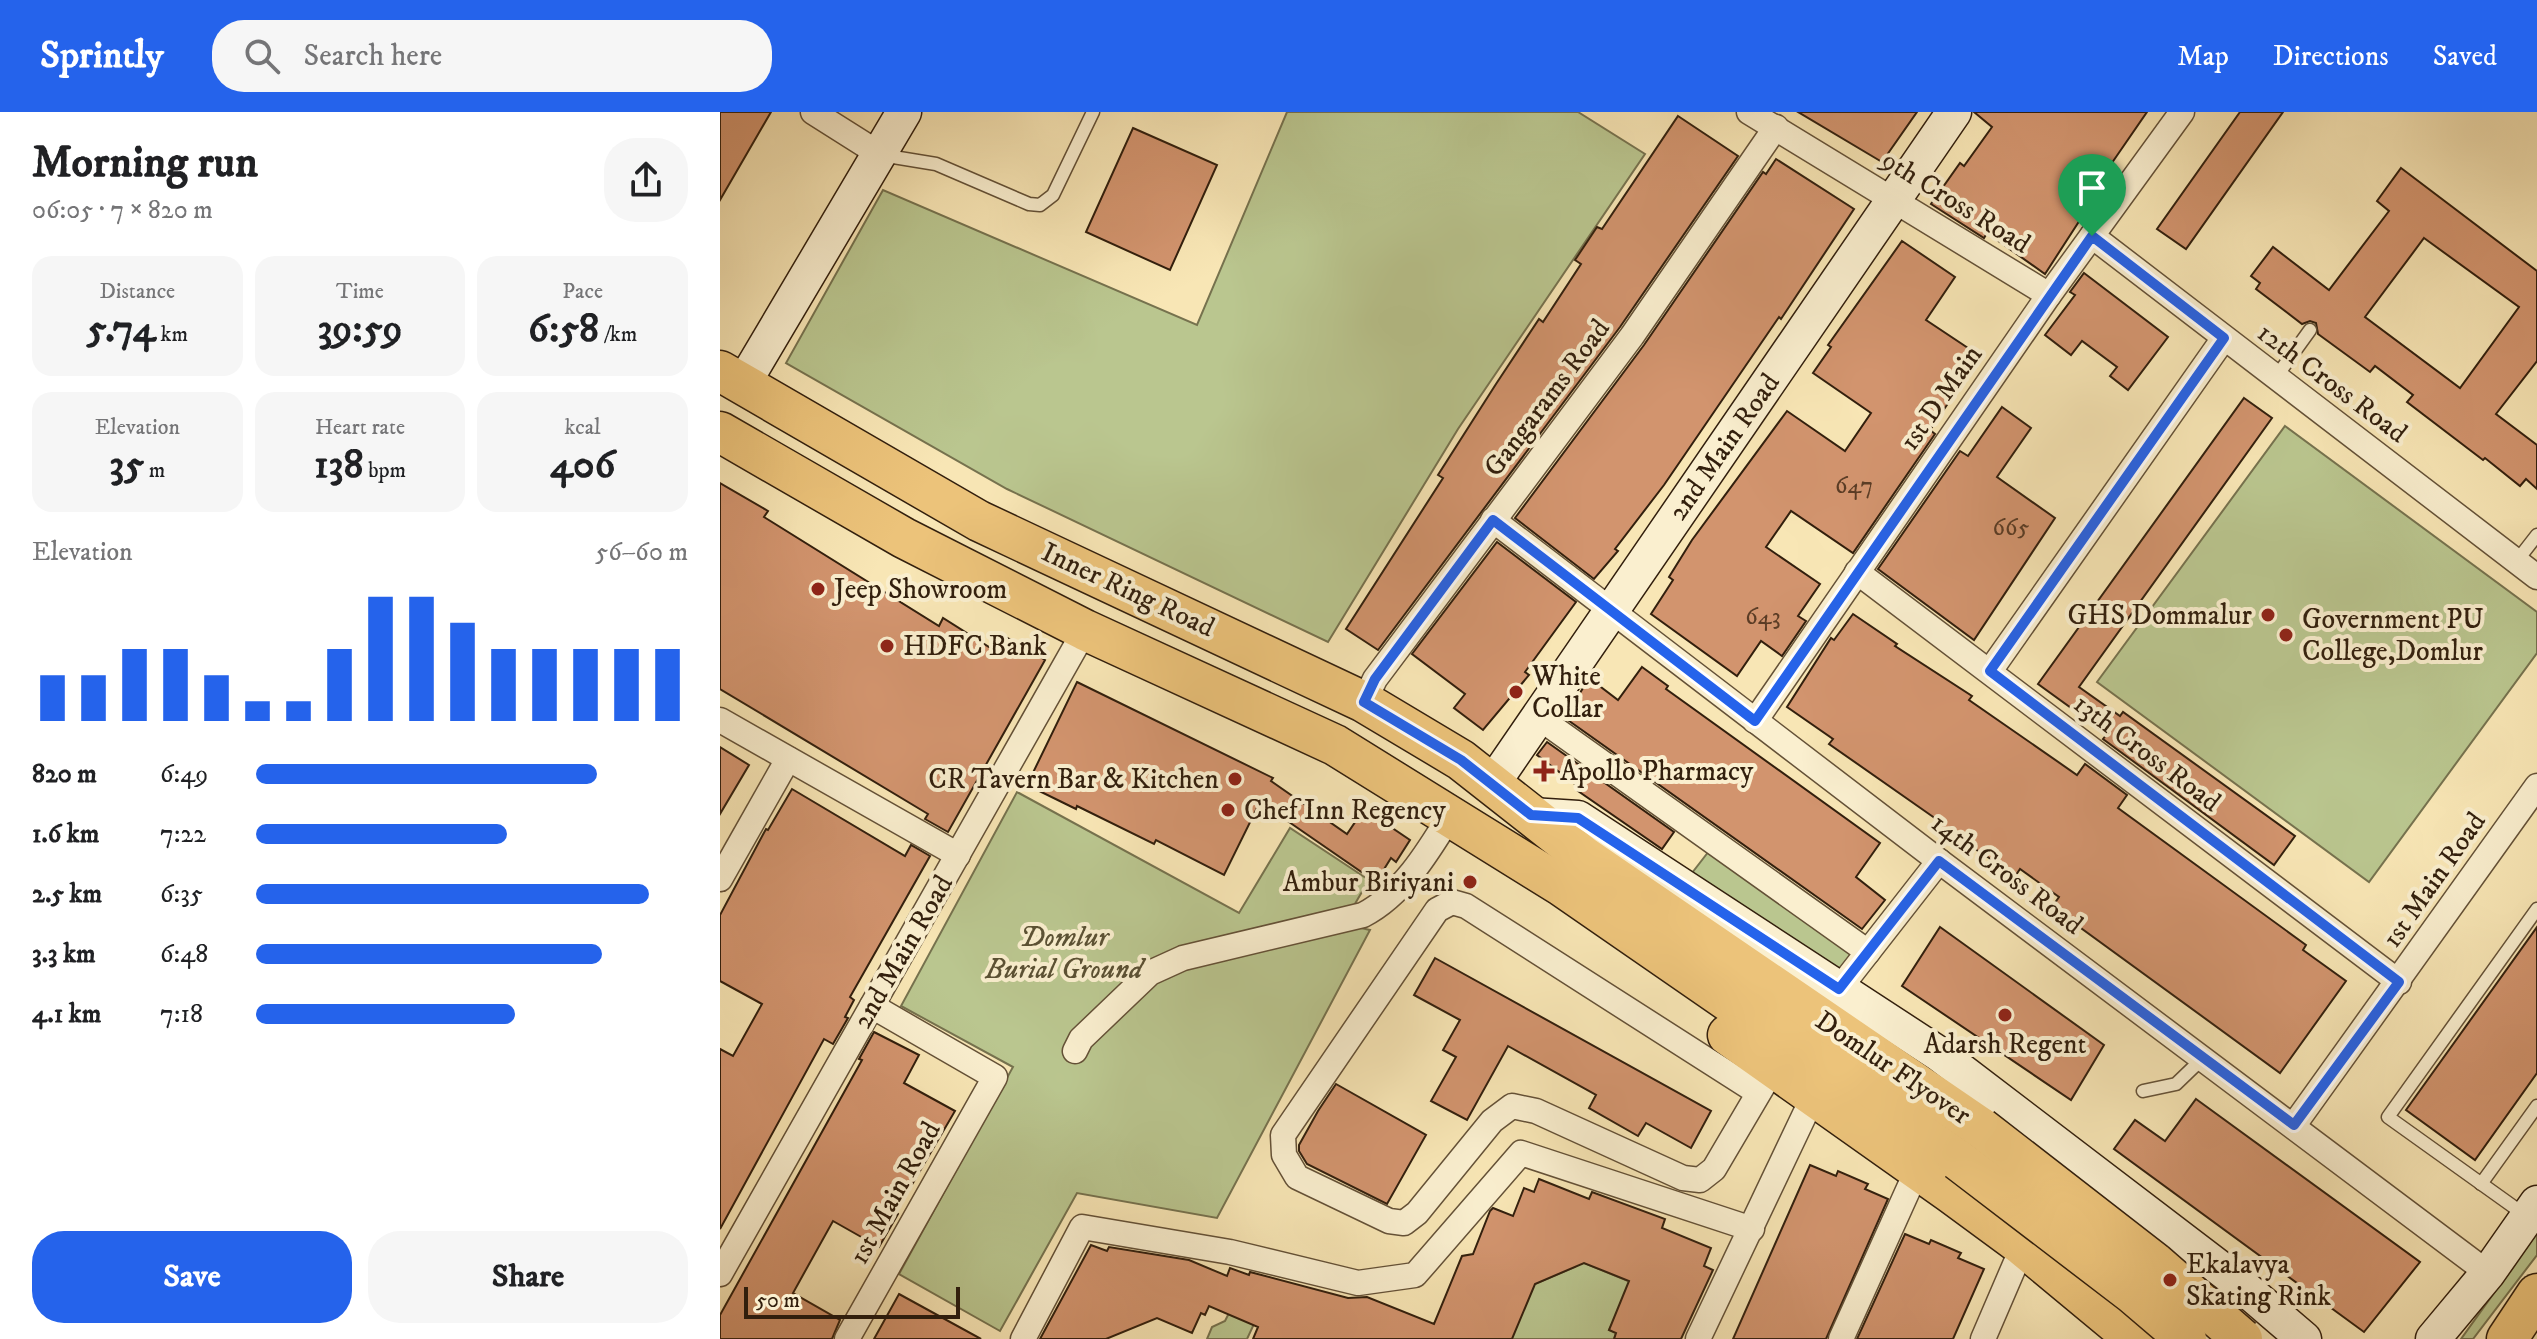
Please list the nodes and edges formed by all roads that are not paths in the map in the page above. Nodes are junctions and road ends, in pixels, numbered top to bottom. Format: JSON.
{"nodes":[{"id":1,"x":813,"y":112,"type":"edge"},
{"id":2,"x":904,"y":112,"type":"edge"},
{"id":3,"x":1093,"y":112,"type":"edge"},
{"id":4,"x":1749,"y":112,"type":"edge"},
{"id":5,"x":1954,"y":112,"type":"edge"},
{"id":6,"x":2182,"y":112,"type":"edge"},
{"id":7,"x":1776,"y":127,"type":"junction"},
{"id":8,"x":881,"y":155,"type":"junction"},
{"id":9,"x":1894,"y":199,"type":"junction"},
{"id":10,"x":2092,"y":236,"type":"junction"},
{"id":11,"x":2049,"y":295,"type":"junction"},
{"id":12,"x":2310,"y":330,"type":"dead end"},
{"id":13,"x":2224,"y":338,"type":"junction"},
{"id":14,"x":2276,"y":377,"type":"junction"},
{"id":15,"x":731,"y":378,"type":"edge"},
{"id":16,"x":720,"y":432,"type":"edge"},
{"id":17,"x":1493,"y":520,"type":"junction"},
{"id":18,"x":2537,"y":535,"type":"edge"},
{"id":19,"x":2516,"y":562,"type":"junction"},
{"id":20,"x":1857,"y":572,"type":"junction"},
{"id":21,"x":2537,"y":577,"type":"edge"},
{"id":22,"x":1612,"y":610,"type":"junction"},
{"id":23,"x":1085,"y":630,"type":"junction"},
{"id":24,"x":1990,"y":671,"type":"junction"},
{"id":25,"x":1364,"y":702,"type":"junction"},
{"id":26,"x":1538,"y":717,"type":"junction"},
{"id":27,"x":720,"y":720,"type":"edge"},
{"id":28,"x":1755,"y":721,"type":"junction"},
{"id":29,"x":788,"y":759,"type":"junction"},
{"id":30,"x":1493,"y":783,"type":"junction"},
{"id":31,"x":2537,"y":786,"type":"edge"},
{"id":32,"x":1531,"y":815,"type":"junction"},
{"id":33,"x":1450,"y":816,"type":"junction"},
{"id":34,"x":1503,"y":847,"type":"junction"},
{"id":35,"x":958,"y":855,"type":"junction"},
{"id":36,"x":1939,"y":861,"type":"junction"},
{"id":37,"x":720,"y":879,"type":"edge"},
{"id":38,"x":2537,"y":909,"type":"edge"},
{"id":39,"x":1868,"y":952,"type":"junction"},
{"id":40,"x":2399,"y":982,"type":"junction"},
{"id":41,"x":1839,"y":989,"type":"junction"},
{"id":42,"x":872,"y":1006,"type":"junction"},
{"id":43,"x":1075,"y":1051,"type":"dead end"},
{"id":44,"x":2203,"y":1058,"type":"junction"},
{"id":45,"x":1766,"y":1079,"type":"junction"},
{"id":46,"x":2143,"y":1091,"type":"dead end"},
{"id":47,"x":1814,"y":1095,"type":"junction"},
{"id":48,"x":2537,"y":1106,"type":"edge"},
{"id":49,"x":2294,"y":1125,"type":"junction"},
{"id":50,"x":1918,"y":1168,"type":"junction"},
{"id":51,"x":2481,"y":1184,"type":"junction"},
{"id":52,"x":2532,"y":1210,"type":"edge"},
{"id":53,"x":1752,"y":1229,"type":"junction"},
{"id":54,"x":2023,"y":1246,"type":"junction"},
{"id":55,"x":2488,"y":1273,"type":"junction"},
{"id":56,"x":720,"y":1274,"type":"edge"},
{"id":57,"x":2537,"y":1294,"type":"edge"},
{"id":58,"x":847,"y":1339,"type":"edge"},
{"id":59,"x":1023,"y":1339,"type":"edge"},
{"id":60,"x":1698,"y":1339,"type":"edge"},
{"id":61,"x":1841,"y":1339,"type":"edge"},
{"id":62,"x":1983,"y":1339,"type":"edge"},
{"id":63,"x":2135,"y":1339,"type":"edge"},
{"id":64,"x":2186,"y":1339,"type":"edge"},
{"id":65,"x":2242,"y":1339,"type":"edge"},
{"id":66,"x":2304,"y":1339,"type":"edge"},
{"id":67,"x":2433,"y":1339,"type":"edge"},
{"id":68,"x":2507,"y":1339,"type":"edge"}],
"edges":[{"from":1,"to":8,"type":"street"},
{"from":2,"to":8,"type":"street"},
{"from":3,"to":8,"type":"lane"},
{"from":4,"to":7,"type":"street","name":"9th Cross Road"},
{"from":5,"to":9,"type":"street","name":"2nd Main Road"},
{"from":6,"to":10,"type":"street","name":"1st D Main"},
{"from":7,"to":9,"type":"street","name":"9th Cross Road"},
{"from":7,"to":17,"type":"street","name":"Gangarams Road"},
{"from":8,"to":15,"type":"street"},
{"from":9,"to":11,"type":"street","name":"9th Cross Road"},
{"from":9,"to":22,"type":"street","name":"2nd Main Road"},
{"from":10,"to":11,"type":"street","name":"1st D Main"},
{"from":10,"to":13,"type":"street","name":"12th Cross Road"},
{"from":11,"to":20,"type":"street","name":"1st D Main"},
{"from":12,"to":14,"type":"lane"},
{"from":13,"to":14,"type":"street","name":"12th Cross Road"},
{"from":13,"to":24,"type":"street"},
{"from":14,"to":19,"type":"street","name":"12th Cross Road"},
{"from":15,"to":25,"type":"main road","name":"Inner Ring Road"},
{"from":16,"to":23,"type":"main road","name":"Inner Ring Road"},
{"from":17,"to":22,"type":"street","name":"14th Cross Road"},
{"from":17,"to":25,"type":"street","name":"Gangarams Road"},
{"from":18,"to":19,"type":"lane"},
{"from":19,"to":21,"type":"street","name":"12th Cross Road"},
{"from":20,"to":24,"type":"street","name":"13th Cross Road"},
{"from":20,"to":28,"type":"street","name":"1st D Main"},
{"from":22,"to":26,"type":"street","name":"2nd Main Road"},
{"from":22,"to":28,"type":"street","name":"14th Cross Road"},
{"from":23,"to":33,"type":"main road","name":"Inner Ring Road"},
{"from":23,"to":35,"type":"street","name":"2nd Main Road"},
{"from":24,"to":40,"type":"street","name":"13th Cross Road"},
{"from":25,"to":30,"type":"main road","name":"Inner Ring Road"},
{"from":26,"to":30,"type":"street","name":"2nd Main Road"},
{"from":26,"to":39,"type":"street"},
{"from":27,"to":29,"type":"street"},
{"from":28,"to":36,"type":"street","name":"14th Cross Road"},
{"from":29,"to":35,"type":"street"},
{"from":29,"to":37,"type":"street"},
{"from":30,"to":32,"type":"main road","name":"Inner Ring Road"},
{"from":31,"to":40,"type":"street","name":"1st Main Road"},
{"from":32,"to":41,"type":"street"},
{"from":32,"to":65,"type":"main road","name":"Domlur Flyover","bridge":true},
{"from":33,"to":34,"type":"main road","name":"Inner Ring Road"},
{"from":33,"to":43,"type":"street"},
{"from":34,"to":45,"type":"main road"},
{"from":34,"to":64,"type":"main road","name":"Domlur Flyover","bridge":true},
{"from":35,"to":42,"type":"street","name":"2nd Main Road"},
{"from":36,"to":39,"type":"street"},
{"from":36,"to":44,"type":"street","name":"14th Cross Road"},
{"from":38,"to":51,"type":"lane"},
{"from":39,"to":41,"type":"street"},
{"from":40,"to":49,"type":"street","name":"1st Main Road"},
{"from":41,"to":66,"type":"street"},
{"from":42,"to":56,"type":"street","name":"2nd Main Road"},
{"from":42,"to":58,"type":"street","name":"1st Main Road"},
{"from":44,"to":46,"type":"lane"},
{"from":44,"to":49,"type":"street","name":"14th Cross Road"},
{"from":45,"to":45,"type":"street"},
{"from":45,"to":47,"type":"main road"},
{"from":47,"to":50,"type":"main road"},
{"from":47,"to":53,"type":"street"},
{"from":48,"to":51,"type":"lane"},
{"from":49,"to":55,"type":"street","name":"14th Cross Road"},
{"from":50,"to":54,"type":"main road"},
{"from":50,"to":61,"type":"street"},
{"from":51,"to":52,"type":"lane"},
{"from":52,"to":55,"type":"street"},
{"from":53,"to":59,"type":"street"},
{"from":53,"to":60,"type":"street"},
{"from":54,"to":62,"type":"street"},
{"from":54,"to":63,"type":"main road"},
{"from":55,"to":67,"type":"street"},
{"from":57,"to":68,"type":"main road"}]}
